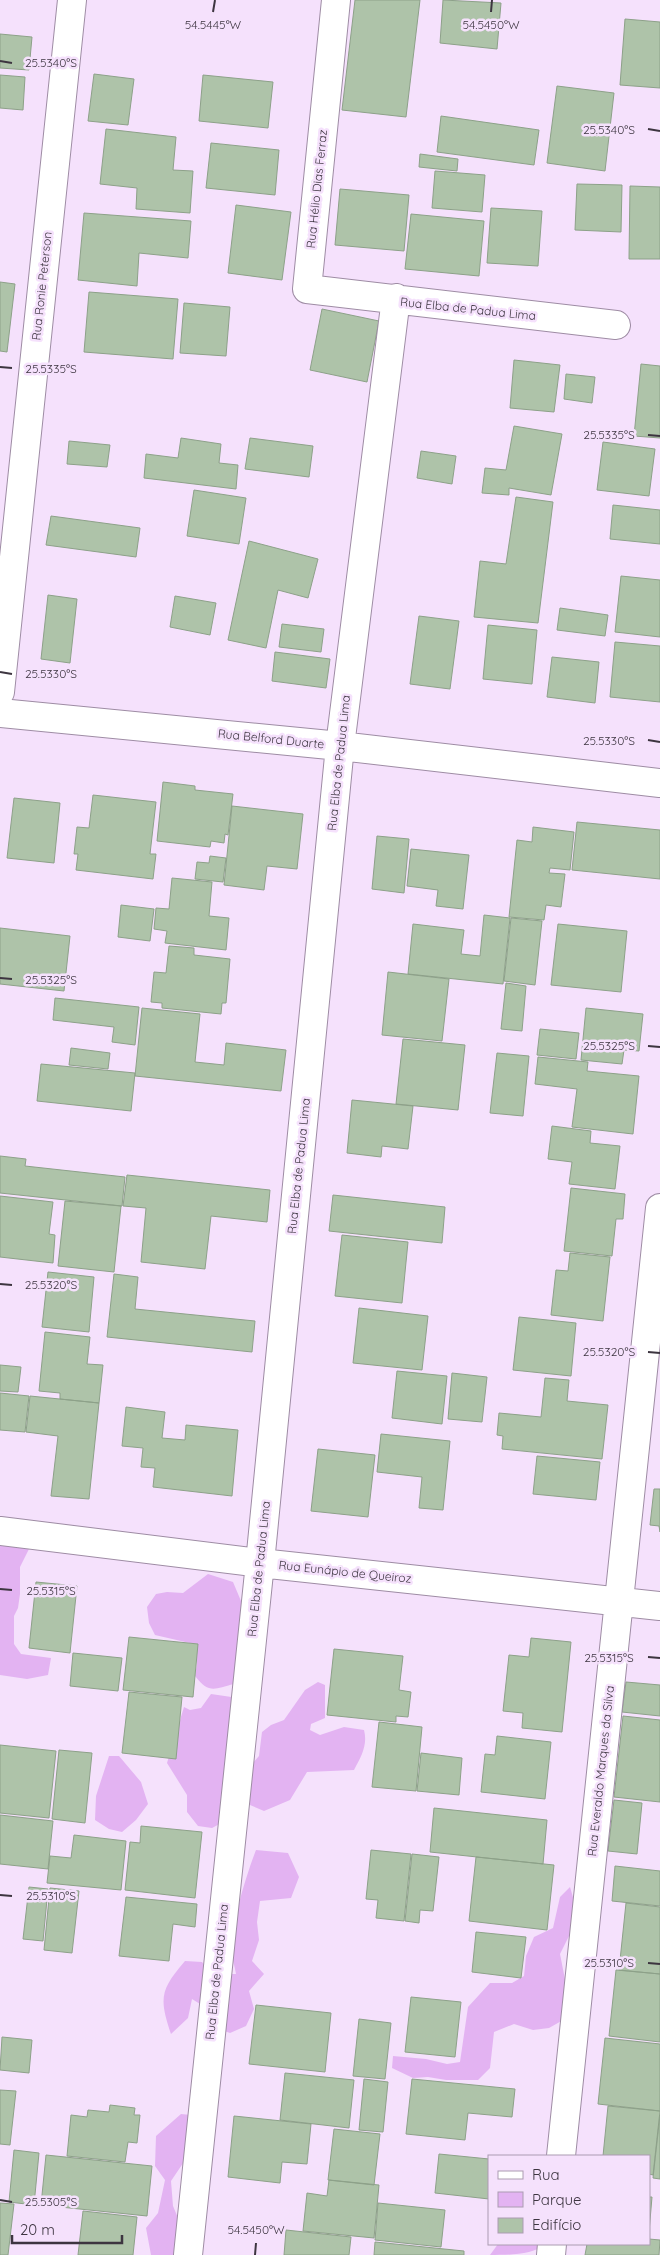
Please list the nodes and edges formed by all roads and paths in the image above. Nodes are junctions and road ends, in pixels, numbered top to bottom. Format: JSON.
{"nodes":[{"id":1,"x":72,"y":0,"type":"edge"},
{"id":2,"x":336,"y":0,"type":"edge"},
{"id":3,"x":396,"y":298,"type":"junction"},
{"id":4,"x":616,"y":325,"type":"dead end"},
{"id":5,"x":0,"y":692,"type":"edge"},
{"id":6,"x":0,"y":713,"type":"edge"},
{"id":7,"x":340,"y":746,"type":"junction"},
{"id":8,"x":660,"y":783,"type":"edge"},
{"id":9,"x":660,"y":1208,"type":"edge"},
{"id":10,"x":0,"y":1531,"type":"edge"},
{"id":11,"x":260,"y":1563,"type":"junction"},
{"id":12,"x":619,"y":1602,"type":"junction"},
{"id":13,"x":660,"y":1606,"type":"edge"},
{"id":14,"x":561,"y":2155,"type":"edge"},
{"id":15,"x":188,"y":2255,"type":"edge"}],
"edges":[{"from":1,"to":5,"type":"street","name":"Rua Ronie Peterson"},
{"from":2,"to":3,"type":"street","name":"Rua Hélio Dias Ferraz"},
{"from":3,"to":4,"type":"street","name":"Rua Elba de Padua Lima"},
{"from":3,"to":7,"type":"street","name":"Rua Elba de Padua Lima"},
{"from":6,"to":7,"type":"street","name":"Rua Belford Duarte"},
{"from":7,"to":8,"type":"street","name":"Rua Belford Duarte"},
{"from":7,"to":11,"type":"street","name":"Rua Elba de Padua Lima"},
{"from":9,"to":12,"type":"street","name":"Rua Everaldo Marques da Silva"},
{"from":10,"to":11,"type":"street","name":"Rua Eunápio de Queiroz"},
{"from":11,"to":12,"type":"street","name":"Rua Eunápio de Queiroz"},
{"from":11,"to":15,"type":"street","name":"Rua Elba de Padua Lima"},
{"from":12,"to":13,"type":"street","name":"Rua Eunápio de Queiroz"},
{"from":12,"to":14,"type":"street","name":"Rua Everaldo Marques da Silva"}]}
